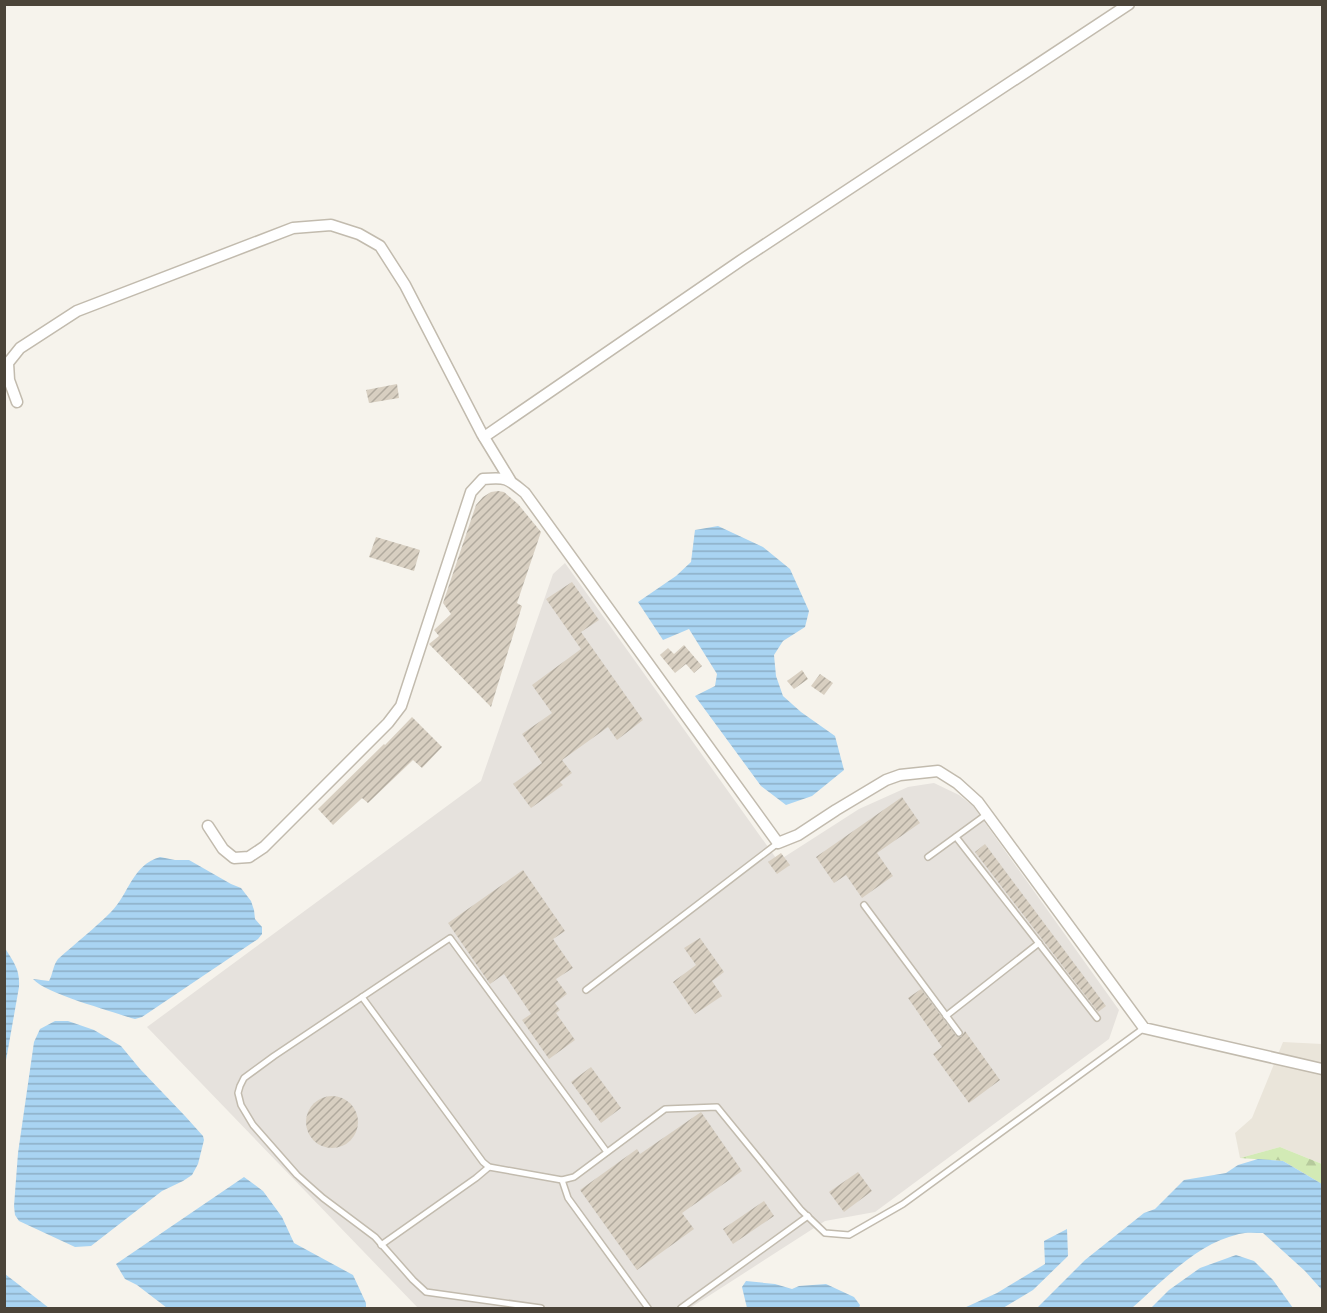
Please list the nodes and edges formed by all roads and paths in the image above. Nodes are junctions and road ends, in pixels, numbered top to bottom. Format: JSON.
{"nodes":[{"id":1,"x":1129,"y":4,"type":"edge"},
{"id":2,"x":17,"y":402,"type":"dead end"},
{"id":3,"x":484,"y":437,"type":"junction"},
{"id":4,"x":510,"y":480,"type":"junction"},
{"id":5,"x":987,"y":814,"type":"junction"},
{"id":6,"x":208,"y":826,"type":"dead end"},
{"id":7,"x":956,"y":837,"type":"junction"},
{"id":8,"x":778,"y":843,"type":"junction"},
{"id":9,"x":928,"y":857,"type":"dead end"},
{"id":10,"x":864,"y":904,"type":"dead end"},
{"id":11,"x":1039,"y":943,"type":"junction"},
{"id":12,"x":586,"y":990,"type":"dead end"},
{"id":13,"x":362,"y":997,"type":"junction"},
{"id":14,"x":946,"y":1016,"type":"junction"},
{"id":15,"x":1097,"y":1018,"type":"dead end"},
{"id":16,"x":1144,"y":1028,"type":"junction"},
{"id":17,"x":959,"y":1033,"type":"dead end"},
{"id":18,"x":1323,"y":1069,"type":"edge"},
{"id":19,"x":607,"y":1152,"type":"junction"},
{"id":20,"x":489,"y":1167,"type":"junction"},
{"id":21,"x":562,"y":1180,"type":"junction"},
{"id":22,"x":808,"y":1216,"type":"junction"},
{"id":23,"x":381,"y":1245,"type":"junction"},
{"id":24,"x":541,"y":1308,"type":"edge"},
{"id":25,"x":648,"y":1308,"type":"edge"},
{"id":26,"x":681,"y":1308,"type":"edge"}],
"edges":[{"from":1,"to":3,"type":"street"},
{"from":2,"to":3,"type":"street"},
{"from":3,"to":4,"type":"street"},
{"from":4,"to":6,"type":"street"},
{"from":4,"to":8,"type":"street"},
{"from":5,"to":7,"type":"lane"},
{"from":5,"to":8,"type":"street"},
{"from":5,"to":16,"type":"street"},
{"from":7,"to":9,"type":"lane"},
{"from":7,"to":11,"type":"lane"},
{"from":8,"to":12,"type":"lane"},
{"from":10,"to":14,"type":"lane"},
{"from":11,"to":14,"type":"lane"},
{"from":11,"to":15,"type":"lane"},
{"from":13,"to":19,"type":"lane"},
{"from":13,"to":20,"type":"lane"},
{"from":13,"to":23,"type":"lane"},
{"from":14,"to":17,"type":"lane"},
{"from":16,"to":18,"type":"street"},
{"from":16,"to":22,"type":"lane"},
{"from":19,"to":21,"type":"lane"},
{"from":19,"to":22,"type":"lane"},
{"from":20,"to":21,"type":"lane"},
{"from":20,"to":23,"type":"lane"},
{"from":21,"to":25,"type":"lane"},
{"from":22,"to":26,"type":"lane"},
{"from":23,"to":24,"type":"lane"}]}
